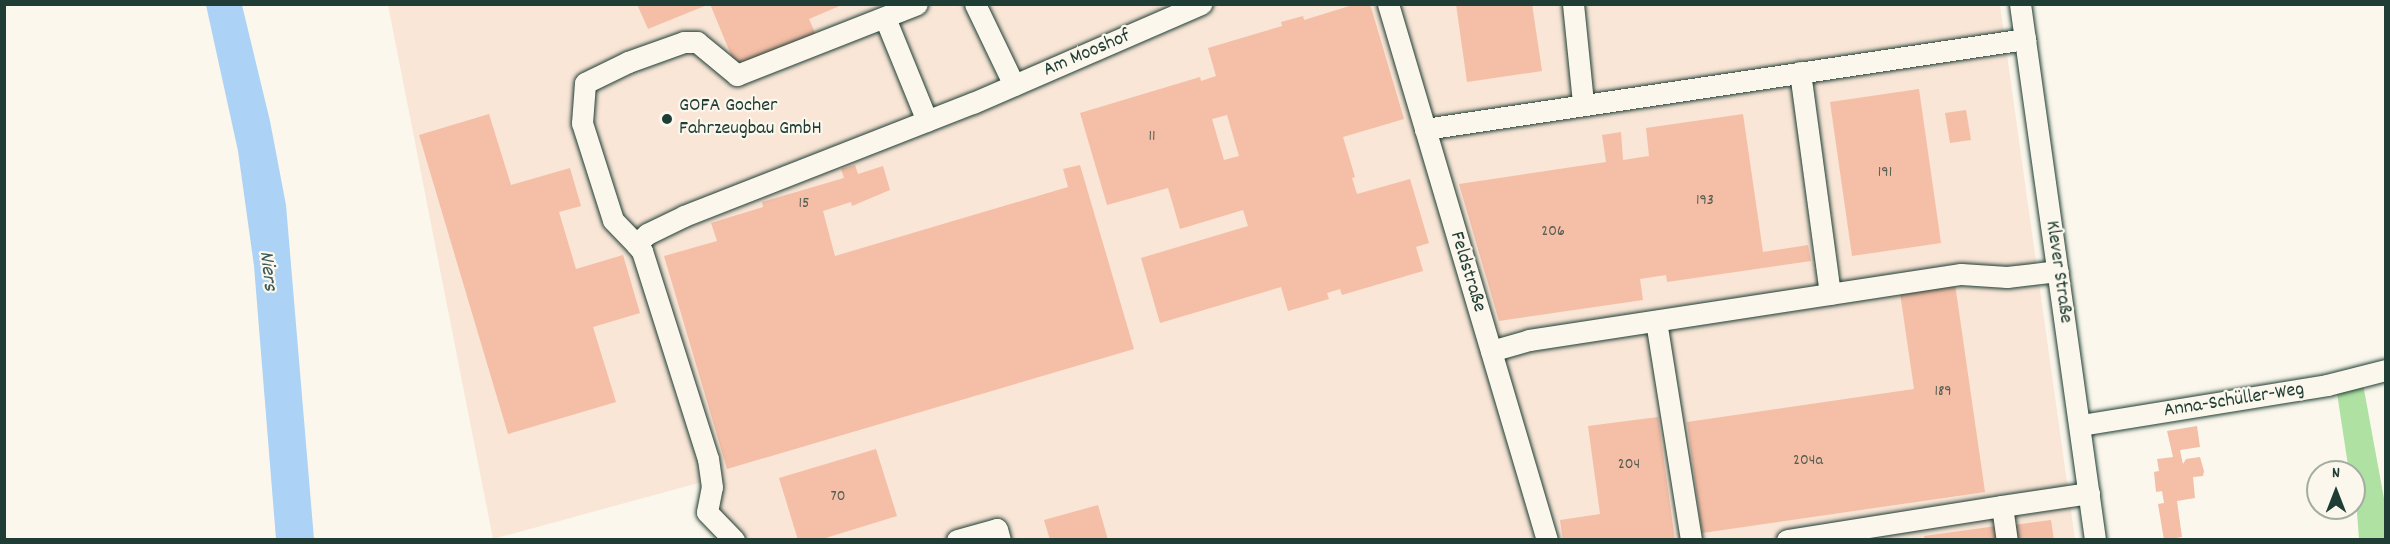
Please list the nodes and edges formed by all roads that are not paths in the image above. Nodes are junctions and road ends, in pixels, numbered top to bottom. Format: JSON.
{"nodes":[{"id":1,"x":917,"y":4,"type":"edge"},
{"id":2,"x":975,"y":4,"type":"edge"},
{"id":3,"x":1201,"y":4,"type":"edge"},
{"id":4,"x":1388,"y":4,"type":"edge"},
{"id":5,"x":1573,"y":4,"type":"edge"},
{"id":6,"x":2020,"y":4,"type":"edge"},
{"id":7,"x":885,"y":18,"type":"junction"},
{"id":8,"x":2025,"y":39,"type":"junction"},
{"id":9,"x":1800,"y":72,"type":"junction"},
{"id":10,"x":1014,"y":85,"type":"junction"},
{"id":11,"x":1583,"y":103,"type":"junction"},
{"id":12,"x":927,"y":121,"type":"junction"},
{"id":13,"x":1425,"y":129,"type":"junction"},
{"id":14,"x":636,"y":244,"type":"junction"},
{"id":15,"x":2058,"y":271,"type":"junction"},
{"id":16,"x":1830,"y":294,"type":"junction"},
{"id":17,"x":1656,"y":321,"type":"junction"},
{"id":18,"x":1491,"y":351,"type":"junction"},
{"id":19,"x":2385,"y":370,"type":"edge"},
{"id":20,"x":2081,"y":425,"type":"junction"},
{"id":21,"x":2089,"y":493,"type":"junction"},
{"id":22,"x":2002,"y":506,"type":"junction"},
{"id":23,"x":734,"y":540,"type":"edge"},
{"id":24,"x":957,"y":540,"type":"edge"},
{"id":25,"x":1000,"y":540,"type":"edge"},
{"id":26,"x":1548,"y":540,"type":"edge"},
{"id":27,"x":1691,"y":540,"type":"edge"},
{"id":28,"x":1787,"y":540,"type":"edge"},
{"id":29,"x":2007,"y":540,"type":"edge"},
{"id":30,"x":2095,"y":540,"type":"edge"}],
"edges":[{"from":1,"to":7,"type":"street"},
{"from":2,"to":10,"type":"street"},
{"from":3,"to":10,"type":"street","name":"Am Mooshof"},
{"from":4,"to":13,"type":"street","name":"Feldstraße"},
{"from":5,"to":11,"type":"street"},
{"from":6,"to":8,"type":"street","name":"Klever Straße"},
{"from":7,"to":12,"type":"street"},
{"from":7,"to":14,"type":"street"},
{"from":8,"to":9,"type":"street"},
{"from":8,"to":15,"type":"street","name":"Klever Straße"},
{"from":9,"to":11,"type":"street"},
{"from":9,"to":16,"type":"street"},
{"from":10,"to":12,"type":"street","name":"Am Mooshof"},
{"from":11,"to":13,"type":"street"},
{"from":12,"to":14,"type":"street","name":"Am Mooshof"},
{"from":13,"to":18,"type":"street","name":"Feldstraße"},
{"from":14,"to":23,"type":"street"},
{"from":15,"to":16,"type":"street"},
{"from":15,"to":20,"type":"street","name":"Klever Straße"},
{"from":16,"to":17,"type":"street"},
{"from":17,"to":18,"type":"street"},
{"from":17,"to":27,"type":"street"},
{"from":18,"to":26,"type":"street","name":"Feldstraße"},
{"from":19,"to":20,"type":"street","name":"Anna-Schüller-Weg"},
{"from":20,"to":21,"type":"street","name":"Klever Straße"},
{"from":21,"to":22,"type":"street"},
{"from":21,"to":30,"type":"street","name":"Klever Straße"},
{"from":22,"to":28,"type":"street"},
{"from":22,"to":29,"type":"street"},
{"from":24,"to":25,"type":"street"}]}
